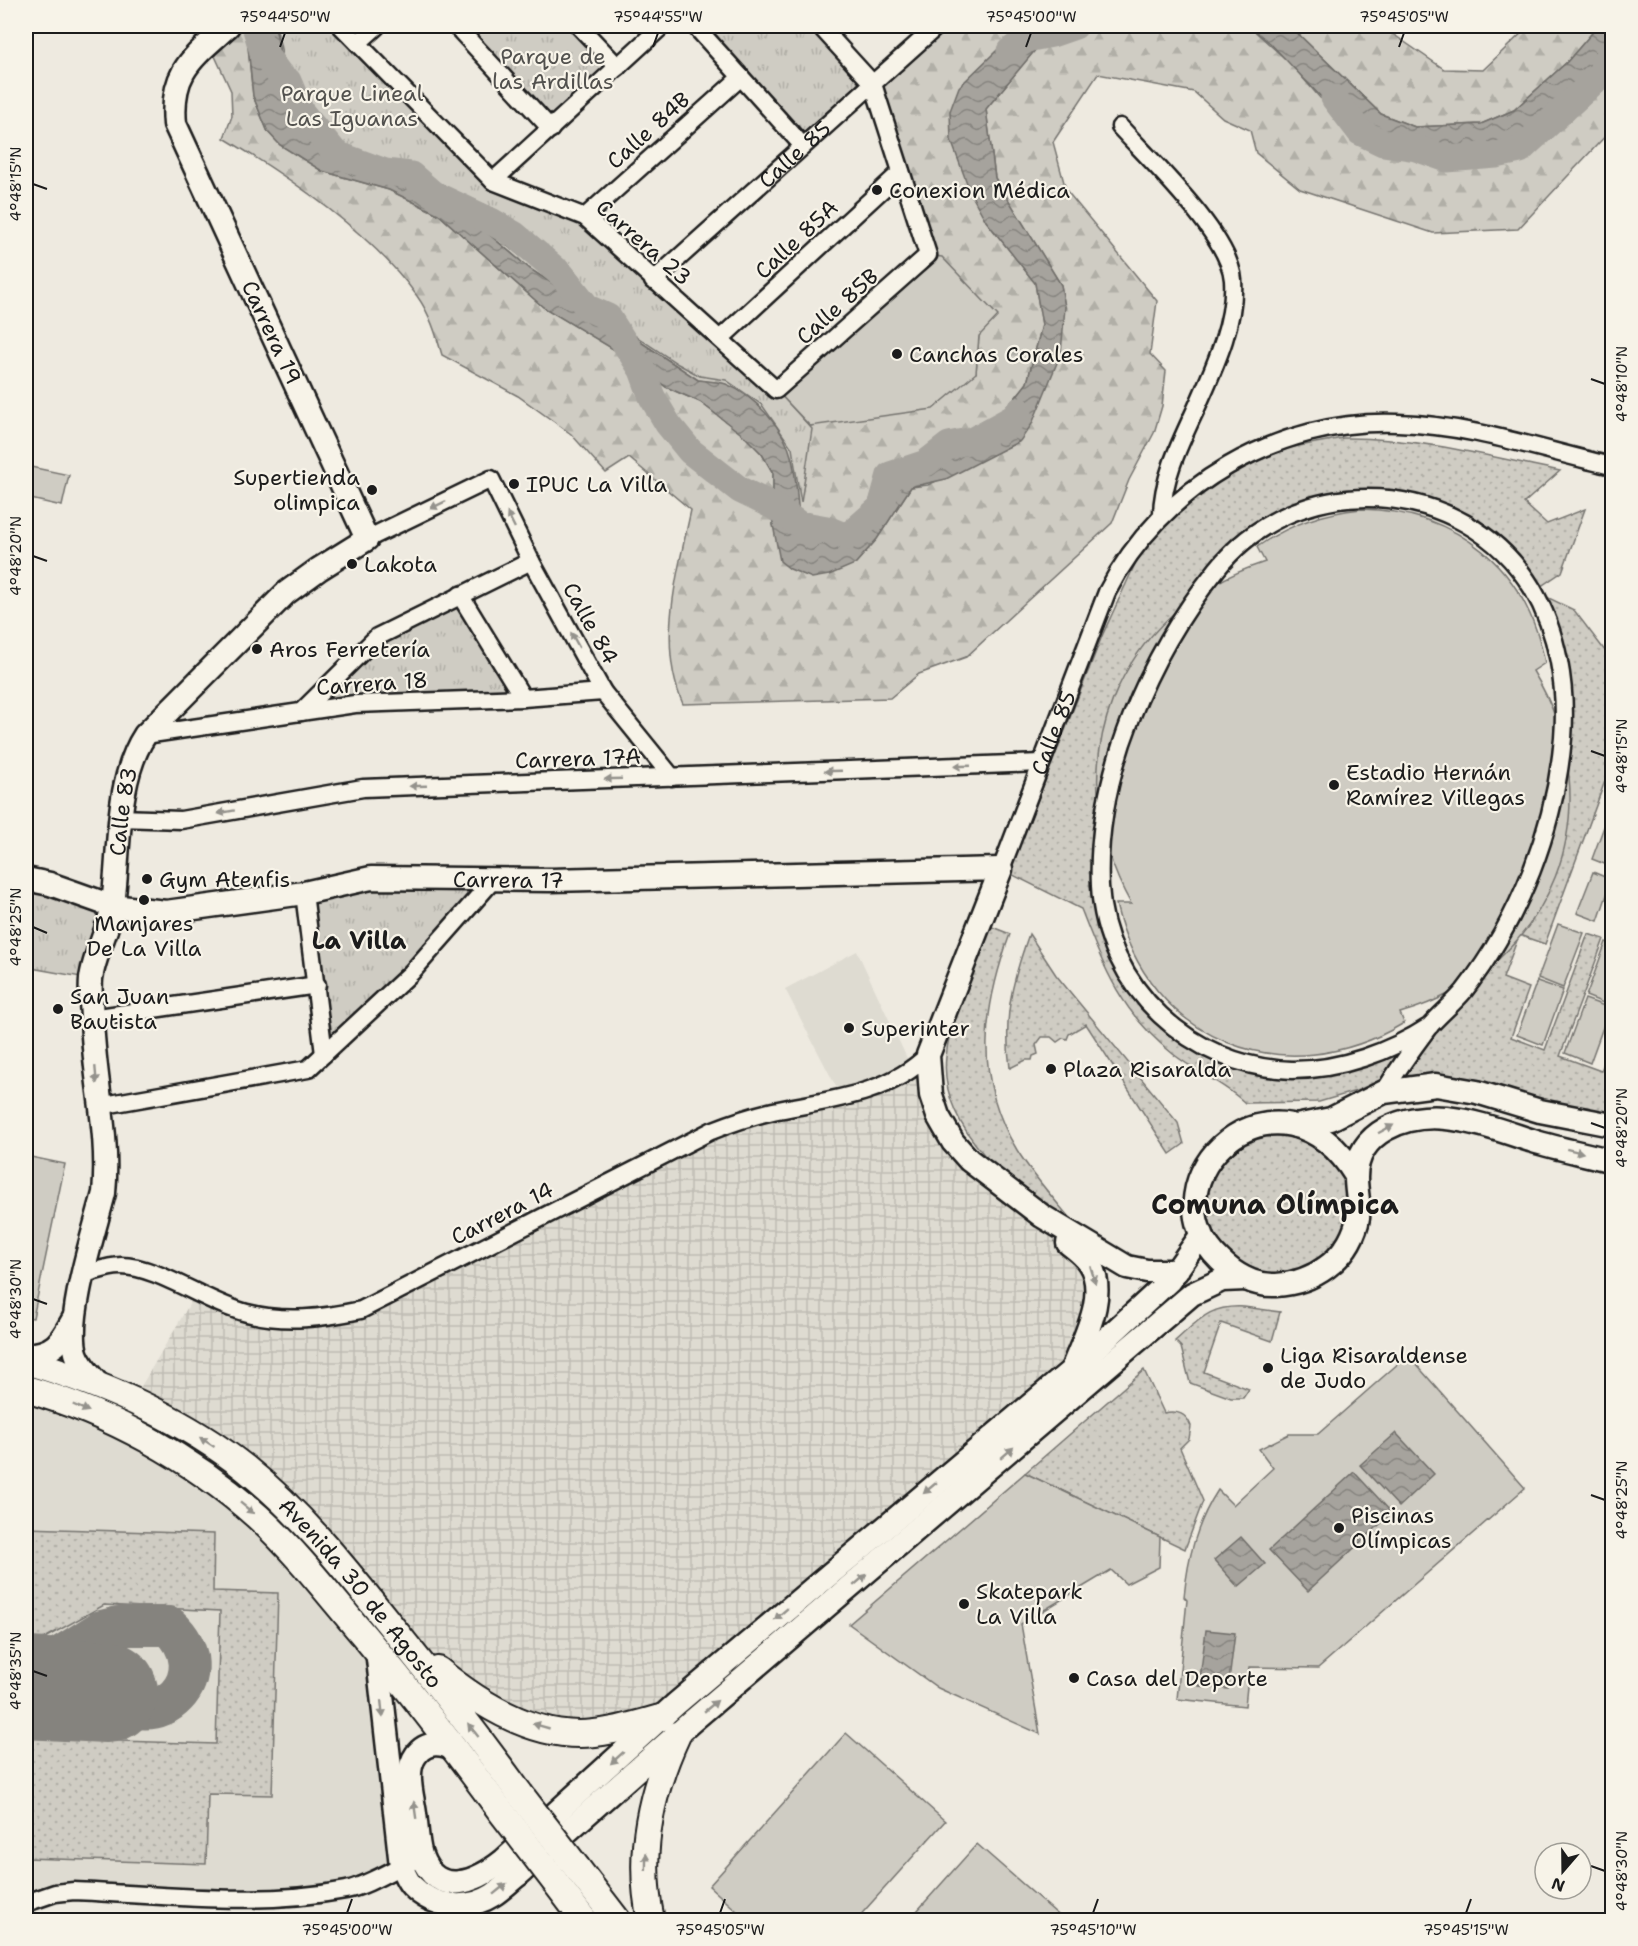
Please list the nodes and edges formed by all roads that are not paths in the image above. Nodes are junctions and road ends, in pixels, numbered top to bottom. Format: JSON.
{"nodes":[{"id":1,"x":341,"y":26,"type":"edge"},
{"id":2,"x":377,"y":26,"type":"edge"},
{"id":3,"x":456,"y":26,"type":"edge"},
{"id":4,"x":579,"y":26,"type":"edge"},
{"id":5,"x":662,"y":26,"type":"edge"},
{"id":6,"x":695,"y":26,"type":"edge"},
{"id":7,"x":820,"y":26,"type":"edge"},
{"id":8,"x":937,"y":26,"type":"edge"},
{"id":9,"x":222,"y":31,"type":"edge"},
{"id":10,"x":358,"y":43,"type":"junction"},
{"id":11,"x":618,"y":67,"type":"junction"},
{"id":12,"x":741,"y":77,"type":"junction"},
{"id":13,"x":873,"y":84,"type":"junction"},
{"id":14,"x":1120,"y":127,"type":"dead end"},
{"id":15,"x":551,"y":129,"type":"junction"},
{"id":16,"x":803,"y":146,"type":"junction"},
{"id":17,"x":901,"y":172,"type":"junction"},
{"id":18,"x":493,"y":182,"type":"junction"},
{"id":19,"x":585,"y":217,"type":"junction"},
{"id":20,"x":653,"y":281,"type":"junction"},
{"id":21,"x":721,"y":338,"type":"junction"},
{"id":22,"x":776,"y":390,"type":"joint"},
{"id":23,"x":1612,"y":466,"type":"edge"},
{"id":24,"x":491,"y":479,"type":"joint"},
{"id":25,"x":1162,"y":515,"type":"junction"},
{"id":26,"x":367,"y":539,"type":"junction"},
{"id":27,"x":531,"y":561,"type":"junction"},
{"id":28,"x":460,"y":595,"type":"junction"},
{"id":29,"x":603,"y":692,"type":"junction"},
{"id":30,"x":523,"y":698,"type":"junction"},
{"id":31,"x":301,"y":712,"type":"junction"},
{"id":32,"x":146,"y":735,"type":"junction"},
{"id":33,"x":1041,"y":763,"type":"junction"},
{"id":34,"x":672,"y":777,"type":"junction"},
{"id":35,"x":119,"y":818,"type":"junction"},
{"id":36,"x":1001,"y":869,"type":"junction"},
{"id":37,"x":26,"y":879,"type":"edge"},
{"id":38,"x":493,"y":880,"type":"junction"},
{"id":39,"x":304,"y":893,"type":"junction"},
{"id":40,"x":112,"y":906,"type":"junction"},
{"id":41,"x":317,"y":985,"type":"junction"},
{"id":42,"x":92,"y":1018,"type":"junction"},
{"id":43,"x":1430,"y":1026,"type":"junction"},
{"id":44,"x":324,"y":1054,"type":"junction"},
{"id":45,"x":928,"y":1055,"type":"junction"},
{"id":46,"x":1407,"y":1060,"type":"junction"},
{"id":47,"x":1425,"y":1086,"type":"junction"},
{"id":48,"x":1384,"y":1092,"type":"junction"},
{"id":49,"x":99,"y":1106,"type":"junction"},
{"id":50,"x":1612,"y":1125,"type":"edge"},
{"id":51,"x":1296,"y":1126,"type":"junction"},
{"id":52,"x":1612,"y":1161,"type":"edge"},
{"id":53,"x":1356,"y":1176,"type":"junction"},
{"id":54,"x":1042,"y":1216,"type":"junction"},
{"id":55,"x":1202,"y":1234,"type":"junction"},
{"id":56,"x":1177,"y":1271,"type":"junction"},
{"id":57,"x":85,"y":1274,"type":"junction"},
{"id":58,"x":1246,"y":1279,"type":"junction"},
{"id":59,"x":74,"y":1318,"type":"junction"},
{"id":60,"x":26,"y":1355,"type":"edge"},
{"id":61,"x":26,"y":1361,"type":"edge"},
{"id":62,"x":1072,"y":1370,"type":"junction"},
{"id":63,"x":100,"y":1386,"type":"junction"},
{"id":64,"x":26,"y":1389,"type":"edge"},
{"id":65,"x":396,"y":1631,"type":"junction"},
{"id":66,"x":376,"y":1650,"type":"junction"},
{"id":67,"x":668,"y":1727,"type":"junction"},
{"id":68,"x":456,"y":1751,"type":"junction"},
{"id":69,"x":421,"y":1855,"type":"junction"},
{"id":70,"x":401,"y":1866,"type":"junction"},
{"id":71,"x":26,"y":1903,"type":"edge"},
{"id":72,"x":584,"y":1920,"type":"edge"},
{"id":73,"x":617,"y":1920,"type":"edge"},
{"id":74,"x":651,"y":1920,"type":"edge"}],
"edges":[{"from":1,"to":10,"type":"street","name":"Carrera 23"},
{"from":2,"to":10,"type":"street"},
{"from":3,"to":15,"type":"street"},
{"from":4,"to":11,"type":"street"},
{"from":5,"to":11,"type":"street"},
{"from":6,"to":12,"type":"street"},
{"from":7,"to":13,"type":"street"},
{"from":8,"to":13,"type":"street","name":"Calle 85"},
{"from":9,"to":26,"type":"street","name":"Carrera 19"},
{"from":10,"to":18,"type":"street","name":"Carrera 23"},
{"from":11,"to":15,"type":"street"},
{"from":12,"to":16,"type":"street"},
{"from":12,"to":19,"type":"street","name":"Calle 84B"},
{"from":13,"to":16,"type":"street","name":"Calle 85"},
{"from":13,"to":17,"type":"street"},
{"from":14,"to":25,"type":"street"},
{"from":15,"to":18,"type":"street"},
{"from":16,"to":20,"type":"street","name":"Calle 85"},
{"from":17,"to":21,"type":"street","name":"Calle 85A"},
{"from":17,"to":22,"type":"street","name":"Calle 85B"},
{"from":18,"to":19,"type":"street","name":"Carrera 23"},
{"from":19,"to":20,"type":"street","name":"Carrera 23"},
{"from":20,"to":21,"type":"street","name":"Carrera 23"},
{"from":21,"to":22,"type":"street","name":"Carrera 23"},
{"from":23,"to":25,"type":"street","name":"Calle 85"},
{"from":24,"to":26,"type":"street","name":"Calle 83","one_way":true},
{"from":27,"to":24,"type":"street","name":"Calle 84","one_way":true},
{"from":25,"to":33,"type":"street","name":"Calle 85"},
{"from":26,"to":32,"type":"street","name":"Calle 83"},
{"from":27,"to":28,"type":"street"},
{"from":29,"to":27,"type":"street","name":"Calle 84","one_way":true},
{"from":28,"to":30,"type":"street"},
{"from":28,"to":31,"type":"street"},
{"from":29,"to":30,"type":"street","name":"Carrera 18"},
{"from":29,"to":34,"type":"street","name":"Calle 84"},
{"from":30,"to":31,"type":"street","name":"Carrera 18"},
{"from":31,"to":32,"type":"street","name":"Carrera 18"},
{"from":32,"to":35,"type":"street","name":"Calle 83"},
{"from":33,"to":34,"type":"street","name":"Carrera 17A","one_way":true},
{"from":33,"to":36,"type":"street","name":"Calle 85"},
{"from":34,"to":35,"type":"street","name":"Carrera 17A","one_way":true},
{"from":35,"to":40,"type":"street","name":"Calle 83"},
{"from":36,"to":38,"type":"street","name":"Carrera 17"},
{"from":36,"to":45,"type":"street","name":"Calle 85"},
{"from":37,"to":40,"type":"street","name":"Carrera 17"},
{"from":38,"to":39,"type":"street","name":"Carrera 17"},
{"from":38,"to":44,"type":"street"},
{"from":39,"to":40,"type":"street","name":"Carrera 17"},
{"from":39,"to":41,"type":"street"},
{"from":40,"to":42,"type":"street","name":"Calle 83"},
{"from":41,"to":42,"type":"street"},
{"from":41,"to":44,"type":"street"},
{"from":42,"to":49,"type":"street","name":"Calle 83","one_way":true},
{"from":43,"to":43,"type":"street"},
{"from":43,"to":46,"type":"street"},
{"from":44,"to":49,"type":"street"},
{"from":45,"to":54,"type":"street"},
{"from":45,"to":57,"type":"street","name":"Carrera 14"},
{"from":46,"to":47,"type":"street"},
{"from":46,"to":48,"type":"street"},
{"from":47,"to":48,"type":"street"},
{"from":47,"to":50,"type":"street"},
{"from":48,"to":51,"type":"street"},
{"from":49,"to":57,"type":"street","name":"Calle 83"},
{"from":51,"to":53,"type":"street"},
{"from":51,"to":55,"type":"street"},
{"from":53,"to":52,"type":"street","one_way":true},
{"from":53,"to":58,"type":"street"},
{"from":54,"to":56,"type":"street"},
{"from":54,"to":62,"type":"street","one_way":true},
{"from":55,"to":56,"type":"street"},
{"from":55,"to":58,"type":"street"},
{"from":56,"to":62,"type":"street"},
{"from":57,"to":59,"type":"street","name":"Calle 83"},
{"from":67,"to":58,"type":"street","one_way":true},
{"from":59,"to":60,"type":"street","name":"Calle 83"},
{"from":59,"to":63,"type":"street","name":"Calle 83"},
{"from":61,"to":63,"type":"main road","name":"Avenida 30 de Agosto"},
{"from":62,"to":67,"type":"street","one_way":true},
{"from":65,"to":63,"type":"main road","name":"Avenida 30 de Agosto","one_way":true},
{"from":64,"to":66,"type":"main road","name":"Avenida 30 de Agosto","one_way":true},
{"from":67,"to":65,"type":"main road","one_way":true},
{"from":73,"to":65,"type":"main road","name":"Avenida 30 de Agosto","one_way":true,"bridge":true},
{"from":66,"to":68,"type":"main road","name":"Avenida 30 de Agosto"},
{"from":66,"to":70,"type":"street","one_way":true},
{"from":67,"to":69,"type":"street","one_way":true},
{"from":70,"to":67,"type":"street","one_way":true},
{"from":74,"to":67,"type":"main road","one_way":true},
{"from":69,"to":68,"type":"street","one_way":true},
{"from":68,"to":72,"type":"main road","name":"Avenida 30 de Agosto","bridge":true},
{"from":69,"to":70,"type":"street"},
{"from":70,"to":71,"type":"street"}]}
